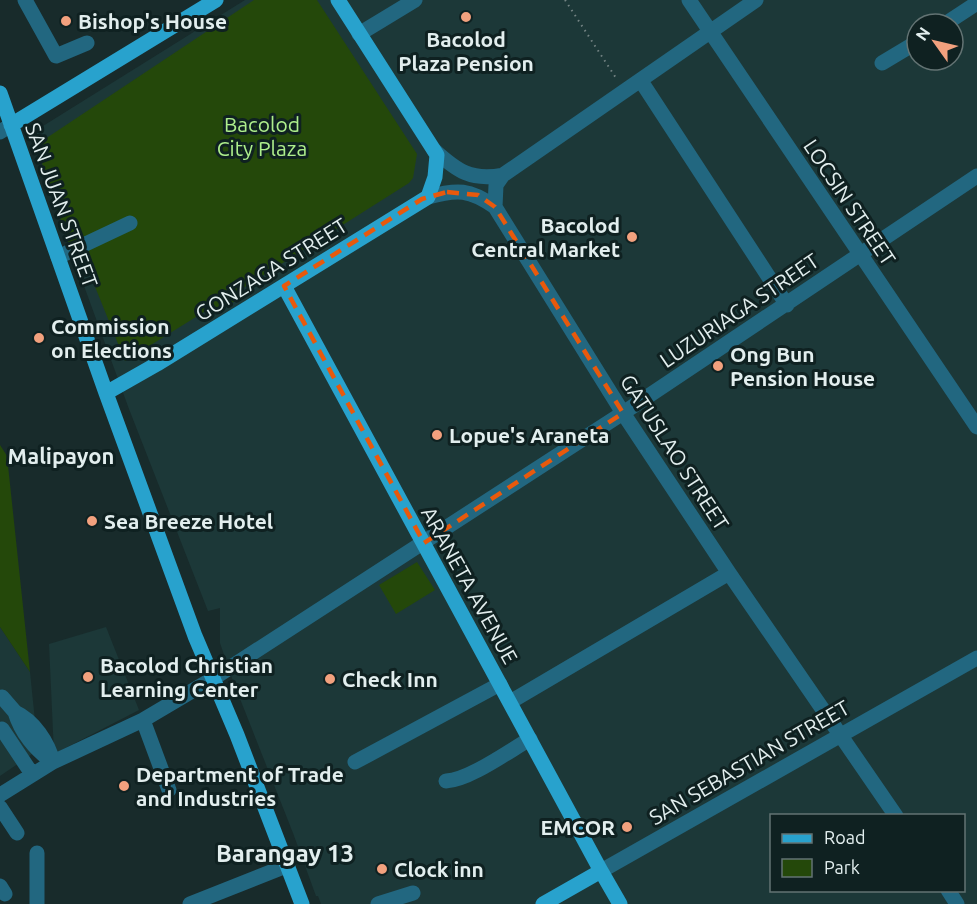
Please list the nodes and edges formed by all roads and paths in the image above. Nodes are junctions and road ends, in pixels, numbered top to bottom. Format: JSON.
{"nodes":[{"id":1,"x":26,"y":0,"type":"edge"},
{"id":2,"x":216,"y":0,"type":"edge"},
{"id":3,"x":338,"y":0,"type":"edge"},
{"id":4,"x":415,"y":0,"type":"edge"},
{"id":5,"x":565,"y":0,"type":"edge"},
{"id":6,"x":689,"y":0,"type":"edge"},
{"id":7,"x":756,"y":0,"type":"edge"},
{"id":8,"x":977,"y":3,"type":"edge"},
{"id":9,"x":963,"y":12,"type":"edge"},
{"id":10,"x":711,"y":32,"type":"junction"},
{"id":11,"x":359,"y":34,"type":"junction"},
{"id":12,"x":87,"y":43,"type":"dead end"},
{"id":13,"x":905,"y":49,"type":"edge"},
{"id":14,"x":882,"y":63,"type":"dead end"},
{"id":15,"x":641,"y":81,"type":"junction"},
{"id":16,"x":625,"y":91,"type":"junction"},
{"id":17,"x":0,"y":93,"type":"edge"},
{"id":18,"x":5,"y":129,"type":"edge"},
{"id":19,"x":434,"y":150,"type":"junction"},
{"id":20,"x":503,"y":175,"type":"junction"},
{"id":21,"x":977,"y":176,"type":"edge"},
{"id":22,"x":428,"y":197,"type":"junction"},
{"id":23,"x":495,"y":207,"type":"junction"},
{"id":24,"x":130,"y":223,"type":"dead end"},
{"id":25,"x":859,"y":254,"type":"junction"},
{"id":26,"x":58,"y":256,"type":"junction"},
{"id":27,"x":284,"y":285,"type":"junction"},
{"id":28,"x":787,"y":304,"type":"junction"},
{"id":29,"x":105,"y":393,"type":"junction"},
{"id":30,"x":623,"y":413,"type":"junction"},
{"id":31,"x":977,"y":428,"type":"edge"},
{"id":32,"x":424,"y":543,"type":"junction"},
{"id":33,"x":729,"y":573,"type":"junction"},
{"id":34,"x":977,"y":657,"type":"edge"},
{"id":35,"x":214,"y":678,"type":"junction"},
{"id":36,"x":500,"y":684,"type":"junction"},
{"id":37,"x":1,"y":693,"type":"edge"},
{"id":38,"x":510,"y":702,"type":"junction"},
{"id":39,"x":143,"y":720,"type":"junction"},
{"id":40,"x":0,"y":730,"type":"edge"},
{"id":41,"x":840,"y":735,"type":"junction"},
{"id":42,"x":530,"y":739,"type":"junction"},
{"id":43,"x":53,"y":762,"type":"junction"},
{"id":44,"x":355,"y":762,"type":"dead end"},
{"id":45,"x":32,"y":774,"type":"junction"},
{"id":46,"x":446,"y":781,"type":"dead end"},
{"id":47,"x":168,"y":790,"type":"dead end"},
{"id":48,"x":0,"y":795,"type":"edge"},
{"id":49,"x":0,"y":807,"type":"edge"},
{"id":50,"x":894,"y":814,"type":"edge"},
{"id":51,"x":17,"y":833,"type":"dead end"},
{"id":52,"x":37,"y":853,"type":"dead end"},
{"id":53,"x":286,"y":866,"type":"junction"},
{"id":54,"x":601,"y":871,"type":"junction"},
{"id":55,"x":413,"y":893,"type":"dead end"},
{"id":56,"x":37,"y":904,"type":"edge"},
{"id":57,"x":190,"y":904,"type":"edge"},
{"id":58,"x":302,"y":904,"type":"edge"},
{"id":59,"x":378,"y":904,"type":"edge"},
{"id":60,"x":543,"y":904,"type":"edge"},
{"id":61,"x":620,"y":904,"type":"edge"}],
"edges":[{"from":1,"to":12,"type":"street"},
{"from":2,"to":18,"type":"main road"},
{"from":3,"to":11,"type":"main road"},
{"from":4,"to":11,"type":"street"},
{"from":5,"to":16,"type":"path"},
{"from":6,"to":10,"type":"street","name":"LOCSIN STREET"},
{"from":7,"to":10,"type":"street"},
{"from":8,"to":9,"type":"street"},
{"from":10,"to":15,"type":"street"},
{"from":10,"to":25,"type":"street","name":"LOCSIN STREET"},
{"from":11,"to":19,"type":"main road"},
{"from":13,"to":14,"type":"street"},
{"from":15,"to":16,"type":"street"},
{"from":15,"to":28,"type":"street"},
{"from":16,"to":20,"type":"street"},
{"from":17,"to":18,"type":"main road","name":"SAN JUAN STREET"},
{"from":18,"to":26,"type":"main road","name":"SAN JUAN STREET"},
{"from":19,"to":20,"type":"street"},
{"from":19,"to":22,"type":"main road"},
{"from":20,"to":23,"type":"street"},
{"from":21,"to":25,"type":"street","name":"LUZURIAGA STREET"},
{"from":22,"to":23,"type":"street","name":"GATUSLAO STREET"},
{"from":22,"to":27,"type":"main road","name":"GONZAGA STREET"},
{"from":23,"to":30,"type":"street","name":"GATUSLAO STREET"},
{"from":24,"to":26,"type":"street"},
{"from":25,"to":28,"type":"street","name":"LUZURIAGA STREET"},
{"from":25,"to":31,"type":"street","name":"LOCSIN STREET"},
{"from":26,"to":29,"type":"main road","name":"SAN JUAN STREET"},
{"from":27,"to":29,"type":"main road","name":"GONZAGA STREET"},
{"from":27,"to":32,"type":"main road","name":"ARANETA AVENUE"},
{"from":28,"to":30,"type":"street","name":"LUZURIAGA STREET"},
{"from":29,"to":35,"type":"main road","name":"SAN JUAN STREET"},
{"from":30,"to":32,"type":"street","name":"LUZURIAGA STREET"},
{"from":30,"to":33,"type":"street","name":"GATUSLAO STREET"},
{"from":32,"to":35,"type":"street","name":"LUZURIAGA STREET"},
{"from":32,"to":36,"type":"main road","name":"ARANETA AVENUE"},
{"from":33,"to":38,"type":"street"},
{"from":33,"to":41,"type":"street","name":"GATUSLAO STREET"},
{"from":34,"to":41,"type":"street","name":"SAN SEBASTIAN STREET"},
{"from":35,"to":39,"type":"street","name":"LUZURIAGA STREET"},
{"from":35,"to":53,"type":"main road","name":"SAN JUAN STREET"},
{"from":36,"to":38,"type":"main road","name":"ARANETA AVENUE"},
{"from":36,"to":44,"type":"street"},
{"from":37,"to":43,"type":"street"},
{"from":38,"to":42,"type":"main road","name":"ARANETA AVENUE"},
{"from":39,"to":43,"type":"street","name":"LUZURIAGA STREET"},
{"from":39,"to":47,"type":"street"},
{"from":40,"to":45,"type":"street"},
{"from":41,"to":50,"type":"street","name":"GATUSLAO STREET"},
{"from":41,"to":54,"type":"street","name":"SAN SEBASTIAN STREET"},
{"from":42,"to":46,"type":"street"},
{"from":42,"to":54,"type":"main road","name":"ARANETA AVENUE"},
{"from":43,"to":45,"type":"street","name":"LUZURIAGA STREET"},
{"from":45,"to":48,"type":"street","name":"LUZURIAGA STREET"},
{"from":49,"to":51,"type":"street"},
{"from":52,"to":56,"type":"street"},
{"from":53,"to":57,"type":"street"},
{"from":53,"to":58,"type":"main road","name":"SAN JUAN STREET"},
{"from":54,"to":60,"type":"main road","name":"SAN SEBASTIAN STREET"},
{"from":54,"to":61,"type":"main road","name":"ARANETA AVENUE"},
{"from":55,"to":59,"type":"street"}]}
